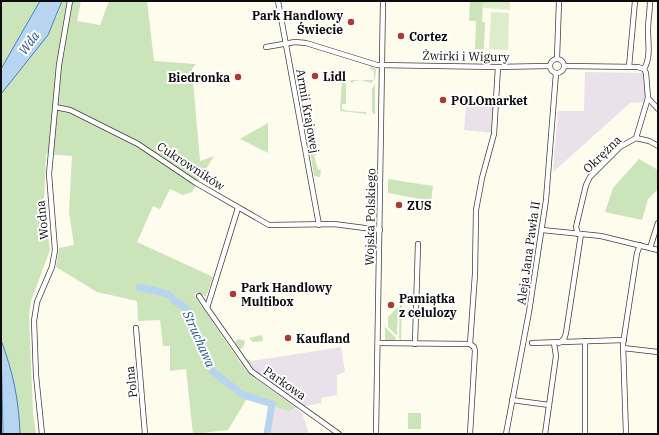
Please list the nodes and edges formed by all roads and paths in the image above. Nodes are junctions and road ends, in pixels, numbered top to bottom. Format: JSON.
{"nodes":[{"id":1,"x":70,"y":1,"type":"edge"},
{"id":2,"x":278,"y":1,"type":"edge"},
{"id":3,"x":383,"y":1,"type":"edge"},
{"id":4,"x":559,"y":1,"type":"edge"},
{"id":5,"x":635,"y":1,"type":"edge"},
{"id":6,"x":650,"y":1,"type":"edge"},
{"id":7,"x":286,"y":44,"type":"junction"},
{"id":8,"x":266,"y":47,"type":"dead end"},
{"id":9,"x":557,"y":58,"type":"junction"},
{"id":10,"x":382,"y":65,"type":"junction"},
{"id":11,"x":549,"y":66,"type":"junction"},
{"id":12,"x":564,"y":66,"type":"junction"},
{"id":13,"x":498,"y":67,"type":"junction"},
{"id":14,"x":629,"y":67,"type":"junction"},
{"id":15,"x":644,"y":69,"type":"junction"},
{"id":16,"x":556,"y":73,"type":"junction"},
{"id":17,"x":648,"y":98,"type":"junction"},
{"id":18,"x":55,"y":107,"type":"junction"},
{"id":19,"x":658,"y":109,"type":"edge"},
{"id":20,"x":636,"y":138,"type":"junction"},
{"id":21,"x":658,"y":146,"type":"edge"},
{"id":22,"x":238,"y":208,"type":"junction"},
{"id":23,"x":658,"y":222,"type":"edge"},
{"id":24,"x":319,"y":225,"type":"junction"},
{"id":25,"x":380,"y":230,"type":"junction"},
{"id":26,"x":542,"y":230,"type":"junction"},
{"id":27,"x":579,"y":234,"type":"junction"},
{"id":28,"x":418,"y":244,"type":"dead end"},
{"id":29,"x":640,"y":245,"type":"junction"},
{"id":30,"x":650,"y":248,"type":"junction"},
{"id":31,"x":658,"y":250,"type":"edge"},
{"id":32,"x":198,"y":296,"type":"dead end"},
{"id":33,"x":208,"y":308,"type":"junction"},
{"id":34,"x":136,"y":328,"type":"dead end"},
{"id":35,"x":566,"y":333,"type":"junction"},
{"id":36,"x":624,"y":340,"type":"junction"},
{"id":37,"x":575,"y":341,"type":"junction"},
{"id":38,"x":585,"y":341,"type":"junction"},
{"id":39,"x":378,"y":343,"type":"junction"},
{"id":40,"x":532,"y":343,"type":"dead end"},
{"id":41,"x":556,"y":343,"type":"junction"},
{"id":42,"x":564,"y":343,"type":"junction"},
{"id":43,"x":415,"y":344,"type":"junction"},
{"id":44,"x":470,"y":344,"type":"junction"},
{"id":45,"x":623,"y":348,"type":"junction"},
{"id":46,"x":658,"y":352,"type":"edge"},
{"id":47,"x":556,"y":356,"type":"junction"},
{"id":48,"x":512,"y":400,"type":"junction"},
{"id":49,"x":549,"y":405,"type":"junction"},
{"id":50,"x":42,"y":434,"type":"edge"},
{"id":51,"x":146,"y":434,"type":"edge"},
{"id":52,"x":339,"y":434,"type":"edge"},
{"id":53,"x":376,"y":434,"type":"edge"},
{"id":54,"x":470,"y":434,"type":"edge"},
{"id":55,"x":506,"y":434,"type":"edge"},
{"id":56,"x":545,"y":434,"type":"edge"},
{"id":57,"x":585,"y":434,"type":"edge"},
{"id":58,"x":626,"y":434,"type":"edge"}],
"edges":[{"from":1,"to":18,"type":"street","name":"Wodna"},
{"from":2,"to":7,"type":"street","name":"Armii Krajowej"},
{"from":3,"to":10,"type":"street","name":"Wojska Polskiego"},
{"from":4,"to":9,"type":"street"},
{"from":5,"to":14,"type":"street"},
{"from":6,"to":15,"type":"street"},
{"from":7,"to":8,"type":"street","name":"Żwirki i Wigury"},
{"from":7,"to":10,"type":"street","name":"Żwirki i Wigury"},
{"from":7,"to":24,"type":"street","name":"Armii Krajowej"},
{"from":9,"to":11,"type":"street"},
{"from":9,"to":12,"type":"street"},
{"from":10,"to":13,"type":"street","name":"Żwirki i Wigury"},
{"from":10,"to":25,"type":"street","name":"Wojska Polskiego"},
{"from":11,"to":13,"type":"street","name":"Żwirki i Wigury"},
{"from":11,"to":16,"type":"street"},
{"from":12,"to":14,"type":"street"},
{"from":12,"to":16,"type":"street"},
{"from":13,"to":44,"type":"street"},
{"from":14,"to":15,"type":"street"},
{"from":15,"to":17,"type":"street"},
{"from":16,"to":26,"type":"street","name":"Aleja Jana Pawła II"},
{"from":17,"to":19,"type":"street"},
{"from":17,"to":20,"type":"street","name":"Okrężna"},
{"from":18,"to":22,"type":"street","name":"Cukrowników"},
{"from":18,"to":50,"type":"street","name":"Wodna"},
{"from":20,"to":21,"type":"street","name":"Okrężna"},
{"from":20,"to":27,"type":"street","name":"Okrężna"},
{"from":22,"to":24,"type":"street","name":"Cukrowników"},
{"from":22,"to":33,"type":"street"},
{"from":23,"to":30,"type":"street"},
{"from":24,"to":25,"type":"street","name":"Cukrowników"},
{"from":25,"to":39,"type":"street","name":"Wojska Polskiego"},
{"from":26,"to":27,"type":"street"},
{"from":26,"to":48,"type":"street","name":"Aleja Jana Pawła II"},
{"from":27,"to":29,"type":"street"},
{"from":27,"to":35,"type":"street","name":"Okrężna"},
{"from":28,"to":43,"type":"street"},
{"from":29,"to":30,"type":"street"},
{"from":29,"to":36,"type":"street"},
{"from":30,"to":31,"type":"street"},
{"from":32,"to":33,"type":"street","name":"Parkowa"},
{"from":33,"to":52,"type":"street","name":"Parkowa"},
{"from":34,"to":51,"type":"street","name":"Polna"},
{"from":35,"to":37,"type":"street"},
{"from":35,"to":41,"type":"street"},
{"from":36,"to":38,"type":"street"},
{"from":36,"to":45,"type":"street"},
{"from":37,"to":38,"type":"street"},
{"from":37,"to":42,"type":"street"},
{"from":38,"to":57,"type":"street"},
{"from":39,"to":43,"type":"street"},
{"from":39,"to":53,"type":"street","name":"Wojska Polskiego"},
{"from":40,"to":41,"type":"street"},
{"from":41,"to":42,"type":"street"},
{"from":41,"to":47,"type":"street"},
{"from":42,"to":47,"type":"street"},
{"from":43,"to":44,"type":"street"},
{"from":44,"to":54,"type":"street"},
{"from":45,"to":46,"type":"street"},
{"from":45,"to":58,"type":"street"},
{"from":47,"to":49,"type":"street"},
{"from":48,"to":49,"type":"street"},
{"from":48,"to":55,"type":"street","name":"Aleja Jana Pawła II"},
{"from":49,"to":56,"type":"street"}]}
